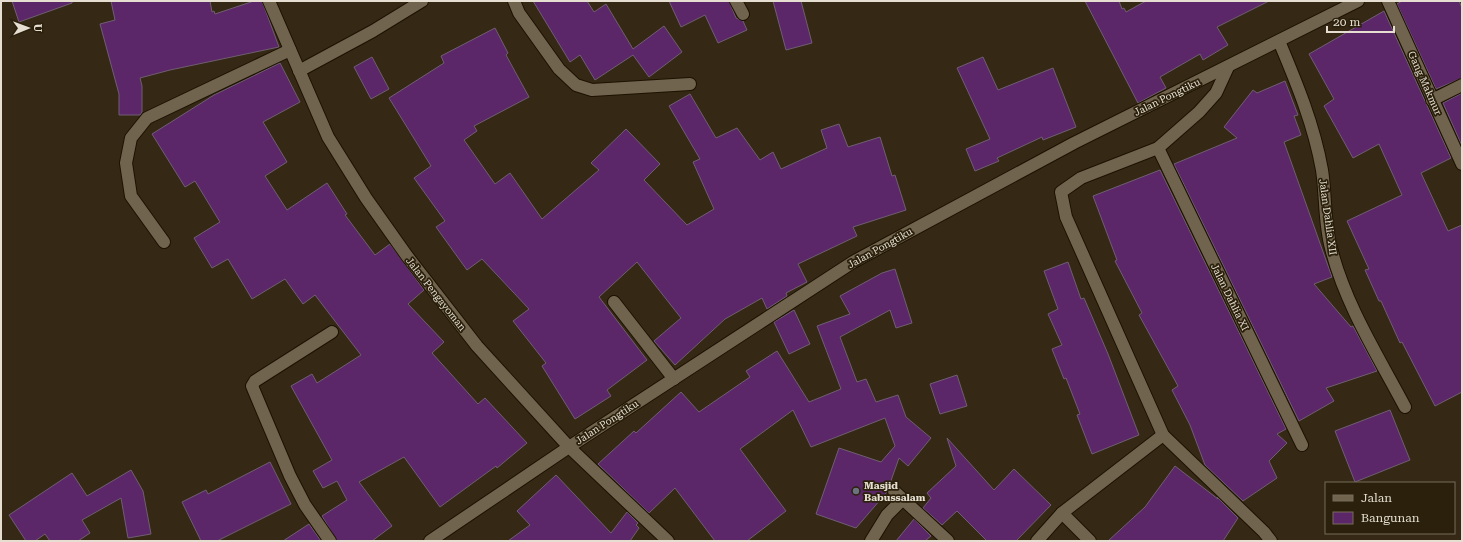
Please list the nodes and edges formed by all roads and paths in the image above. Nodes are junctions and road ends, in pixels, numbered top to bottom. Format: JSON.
{"nodes":[{"id":1,"x":269,"y":1,"type":"edge"},
{"id":2,"x":422,"y":1,"type":"edge"},
{"id":3,"x":514,"y":1,"type":"edge"},
{"id":4,"x":736,"y":1,"type":"edge"},
{"id":5,"x":1358,"y":1,"type":"edge"},
{"id":6,"x":1388,"y":1,"type":"edge"},
{"id":7,"x":743,"y":14,"type":"dead end"},
{"id":8,"x":1279,"y":42,"type":"junction"},
{"id":9,"x":290,"y":50,"type":"junction"},
{"id":10,"x":1228,"y":67,"type":"junction"},
{"id":11,"x":299,"y":71,"type":"junction"},
{"id":12,"x":690,"y":84,"type":"dead end"},
{"id":13,"x":1462,"y":85,"type":"edge"},
{"id":14,"x":1432,"y":100,"type":"junction"},
{"id":15,"x":1158,"y":148,"type":"junction"},
{"id":16,"x":1462,"y":164,"type":"edge"},
{"id":17,"x":164,"y":242,"type":"dead end"},
{"id":18,"x":614,"y":302,"type":"dead end"},
{"id":19,"x":332,"y":332,"type":"dead end"},
{"id":20,"x":674,"y":379,"type":"junction"},
{"id":21,"x":1405,"y":407,"type":"dead end"},
{"id":22,"x":1163,"y":435,"type":"junction"},
{"id":23,"x":1302,"y":446,"type":"dead end"},
{"id":24,"x":569,"y":447,"type":"junction"},
{"id":25,"x":1062,"y":513,"type":"junction"},
{"id":26,"x":330,"y":541,"type":"edge"},
{"id":27,"x":430,"y":541,"type":"edge"},
{"id":28,"x":668,"y":541,"type":"edge"},
{"id":29,"x":871,"y":541,"type":"edge"},
{"id":30,"x":948,"y":541,"type":"edge"},
{"id":31,"x":1037,"y":541,"type":"edge"},
{"id":32,"x":1090,"y":541,"type":"edge"},
{"id":33,"x":1271,"y":541,"type":"edge"}],
"edges":[{"from":1,"to":9,"type":"street","name":"Jalan Pengayoman"},
{"from":2,"to":11,"type":"street"},
{"from":3,"to":12,"type":"street"},
{"from":4,"to":7,"type":"street"},
{"from":5,"to":8,"type":"street","name":"Jalan Pongtiku"},
{"from":6,"to":14,"type":"street","name":"Gang Makmur"},
{"from":8,"to":10,"type":"street","name":"Jalan Pongtiku"},
{"from":8,"to":21,"type":"street","name":"Jalan Dahlia XII"},
{"from":9,"to":11,"type":"street","name":"Jalan Pengayoman"},
{"from":9,"to":17,"type":"street"},
{"from":10,"to":15,"type":"street"},
{"from":10,"to":20,"type":"street","name":"Jalan Pongtiku"},
{"from":11,"to":24,"type":"street","name":"Jalan Pengayoman"},
{"from":13,"to":14,"type":"street"},
{"from":14,"to":16,"type":"street","name":"Gang Makmur"},
{"from":15,"to":22,"type":"street"},
{"from":15,"to":23,"type":"street","name":"Jalan Dahlia XI"},
{"from":18,"to":20,"type":"street"},
{"from":19,"to":26,"type":"street"},
{"from":20,"to":24,"type":"street","name":"Jalan Pongtiku"},
{"from":22,"to":25,"type":"street"},
{"from":22,"to":33,"type":"street"},
{"from":24,"to":27,"type":"street","name":"Jalan Pongtiku"},
{"from":24,"to":28,"type":"street","name":"Jalan Pengayoman"},
{"from":25,"to":31,"type":"street"},
{"from":25,"to":32,"type":"street"},
{"from":29,"to":30,"type":"street"}]}
